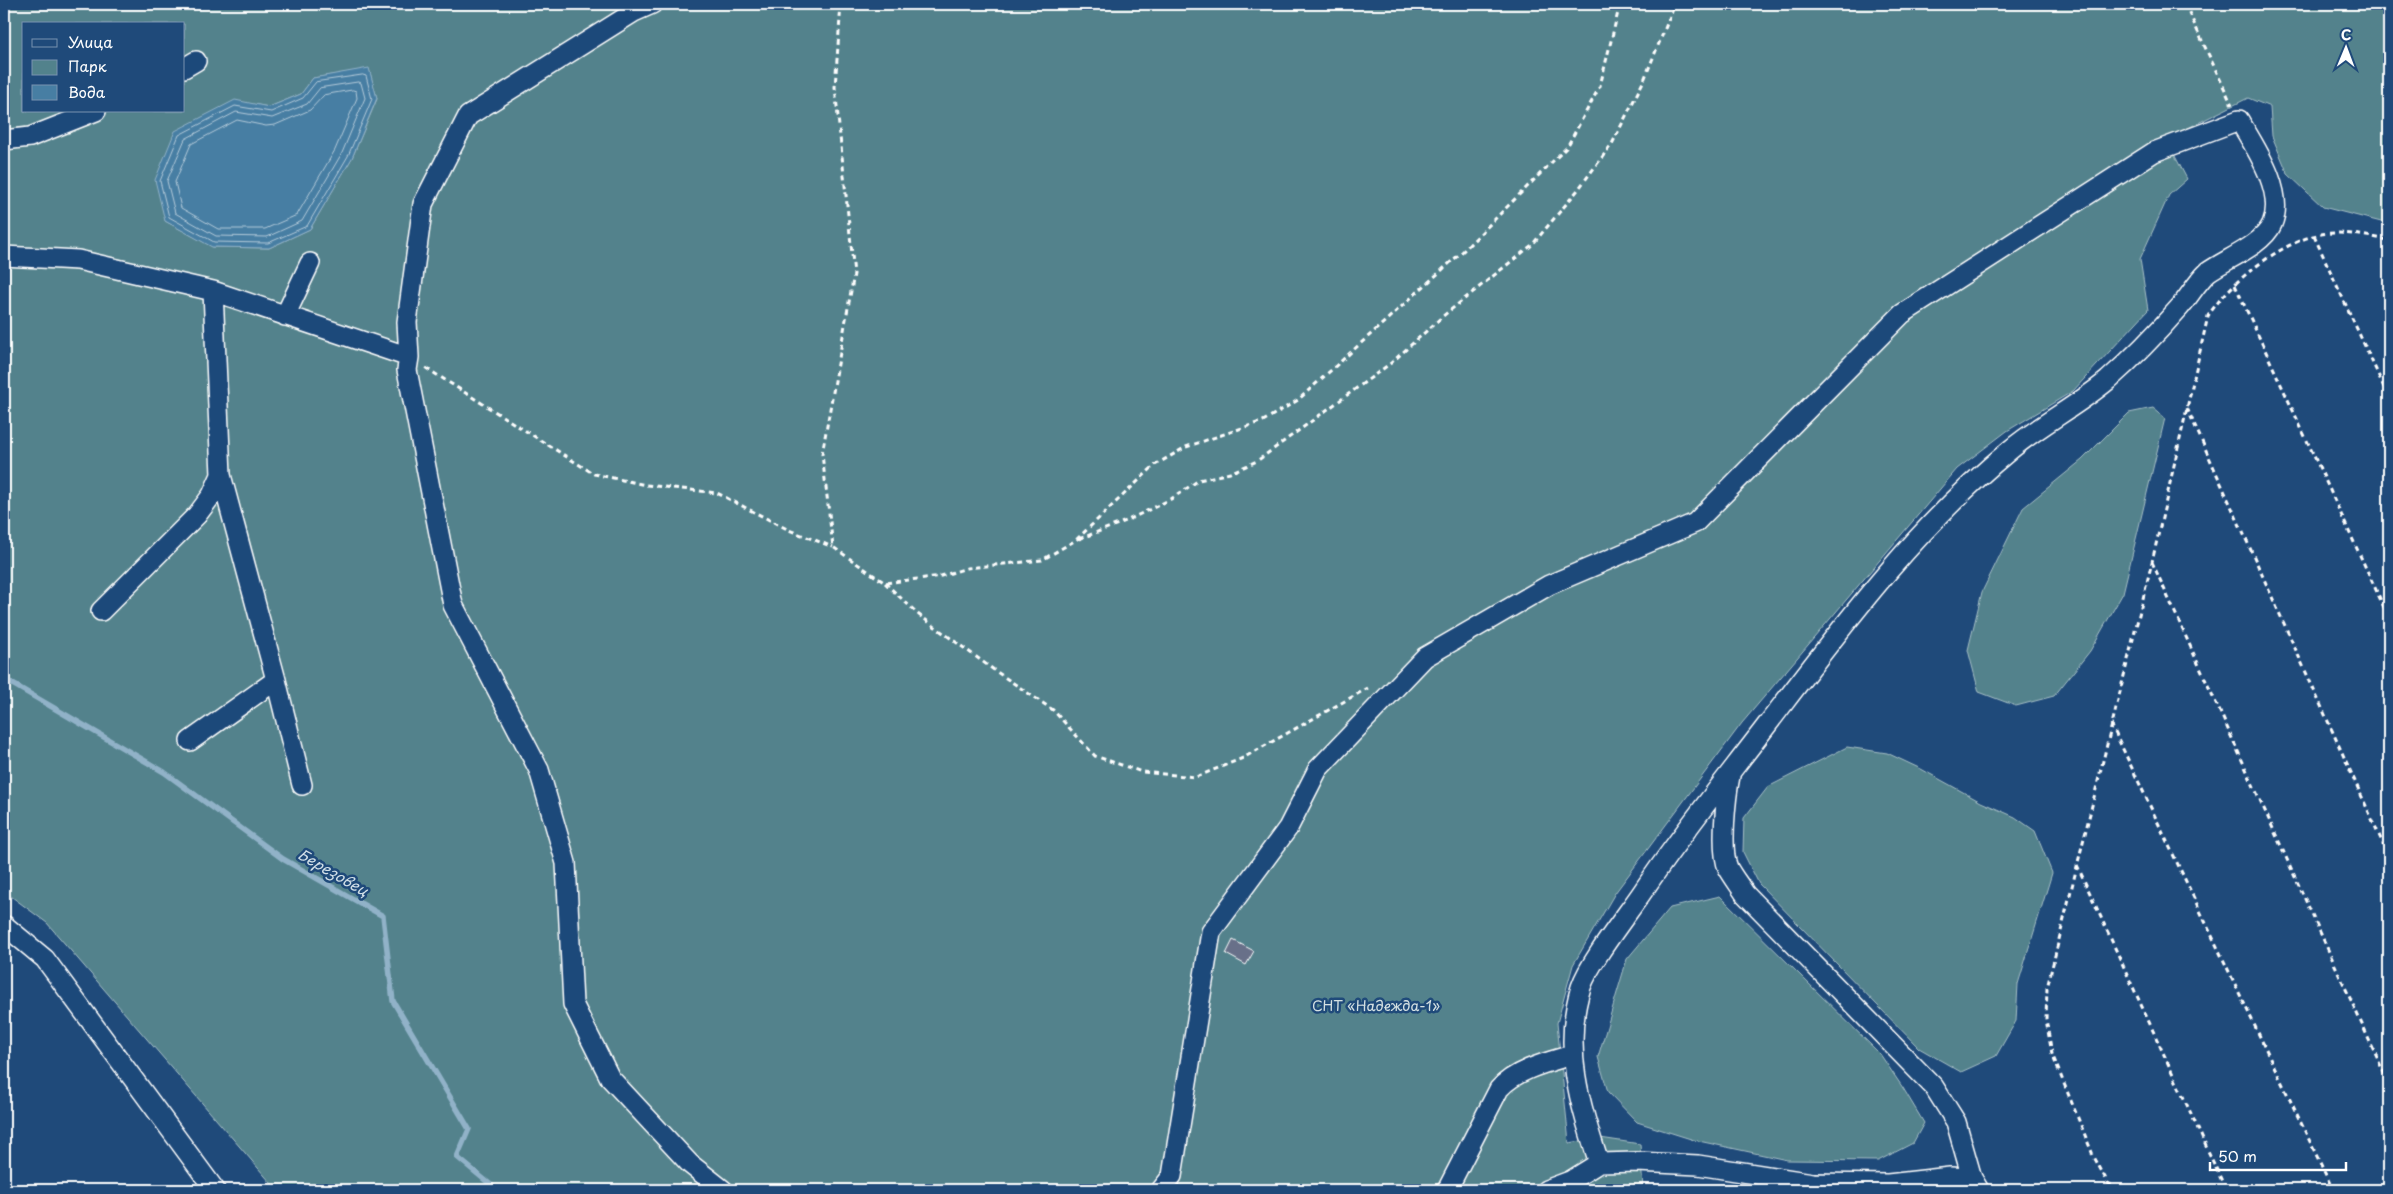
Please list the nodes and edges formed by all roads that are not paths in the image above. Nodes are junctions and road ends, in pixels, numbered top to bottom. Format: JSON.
{"nodes":[{"id":1,"x":652,"y":4,"type":"edge"},
{"id":2,"x":93,"y":112,"type":"edge"},
{"id":3,"x":4,"y":140,"type":"edge"},
{"id":4,"x":4,"y":256,"type":"edge"},
{"id":5,"x":310,"y":263,"type":"dead end"},
{"id":6,"x":212,"y":291,"type":"junction"},
{"id":7,"x":285,"y":316,"type":"junction"},
{"id":8,"x":409,"y":357,"type":"junction"},
{"id":9,"x":221,"y":475,"type":"junction"},
{"id":10,"x":101,"y":610,"type":"dead end"},
{"id":11,"x":276,"y":680,"type":"junction"},
{"id":12,"x":190,"y":741,"type":"dead end"},
{"id":13,"x":1731,"y":773,"type":"junction"},
{"id":14,"x":302,"y":785,"type":"dead end"},
{"id":15,"x":4,"y":925,"type":"edge"},
{"id":16,"x":1572,"y":1055,"type":"junction"},
{"id":17,"x":1599,"y":1163,"type":"junction"},
{"id":18,"x":1975,"y":1184,"type":"edge"},
{"id":19,"x":215,"y":1190,"type":"edge"},
{"id":20,"x":723,"y":1190,"type":"edge"},
{"id":21,"x":1161,"y":1190,"type":"edge"},
{"id":22,"x":1447,"y":1190,"type":"edge"},
{"id":23,"x":1546,"y":1190,"type":"edge"}],
"edges":[{"from":1,"to":8,"type":"street"},
{"from":2,"to":3,"type":"street"},
{"from":4,"to":6,"type":"street"},
{"from":5,"to":7,"type":"street"},
{"from":6,"to":7,"type":"street"},
{"from":6,"to":9,"type":"street"},
{"from":7,"to":8,"type":"street"},
{"from":8,"to":20,"type":"street"},
{"from":9,"to":10,"type":"street"},
{"from":9,"to":11,"type":"street"},
{"from":11,"to":12,"type":"street"},
{"from":11,"to":14,"type":"street"},
{"from":13,"to":16,"type":"street"},
{"from":13,"to":18,"type":"street"},
{"from":13,"to":21,"type":"street"},
{"from":15,"to":19,"type":"street"},
{"from":16,"to":17,"type":"street"},
{"from":16,"to":22,"type":"street"},
{"from":17,"to":18,"type":"street"},
{"from":17,"to":23,"type":"street"}]}
